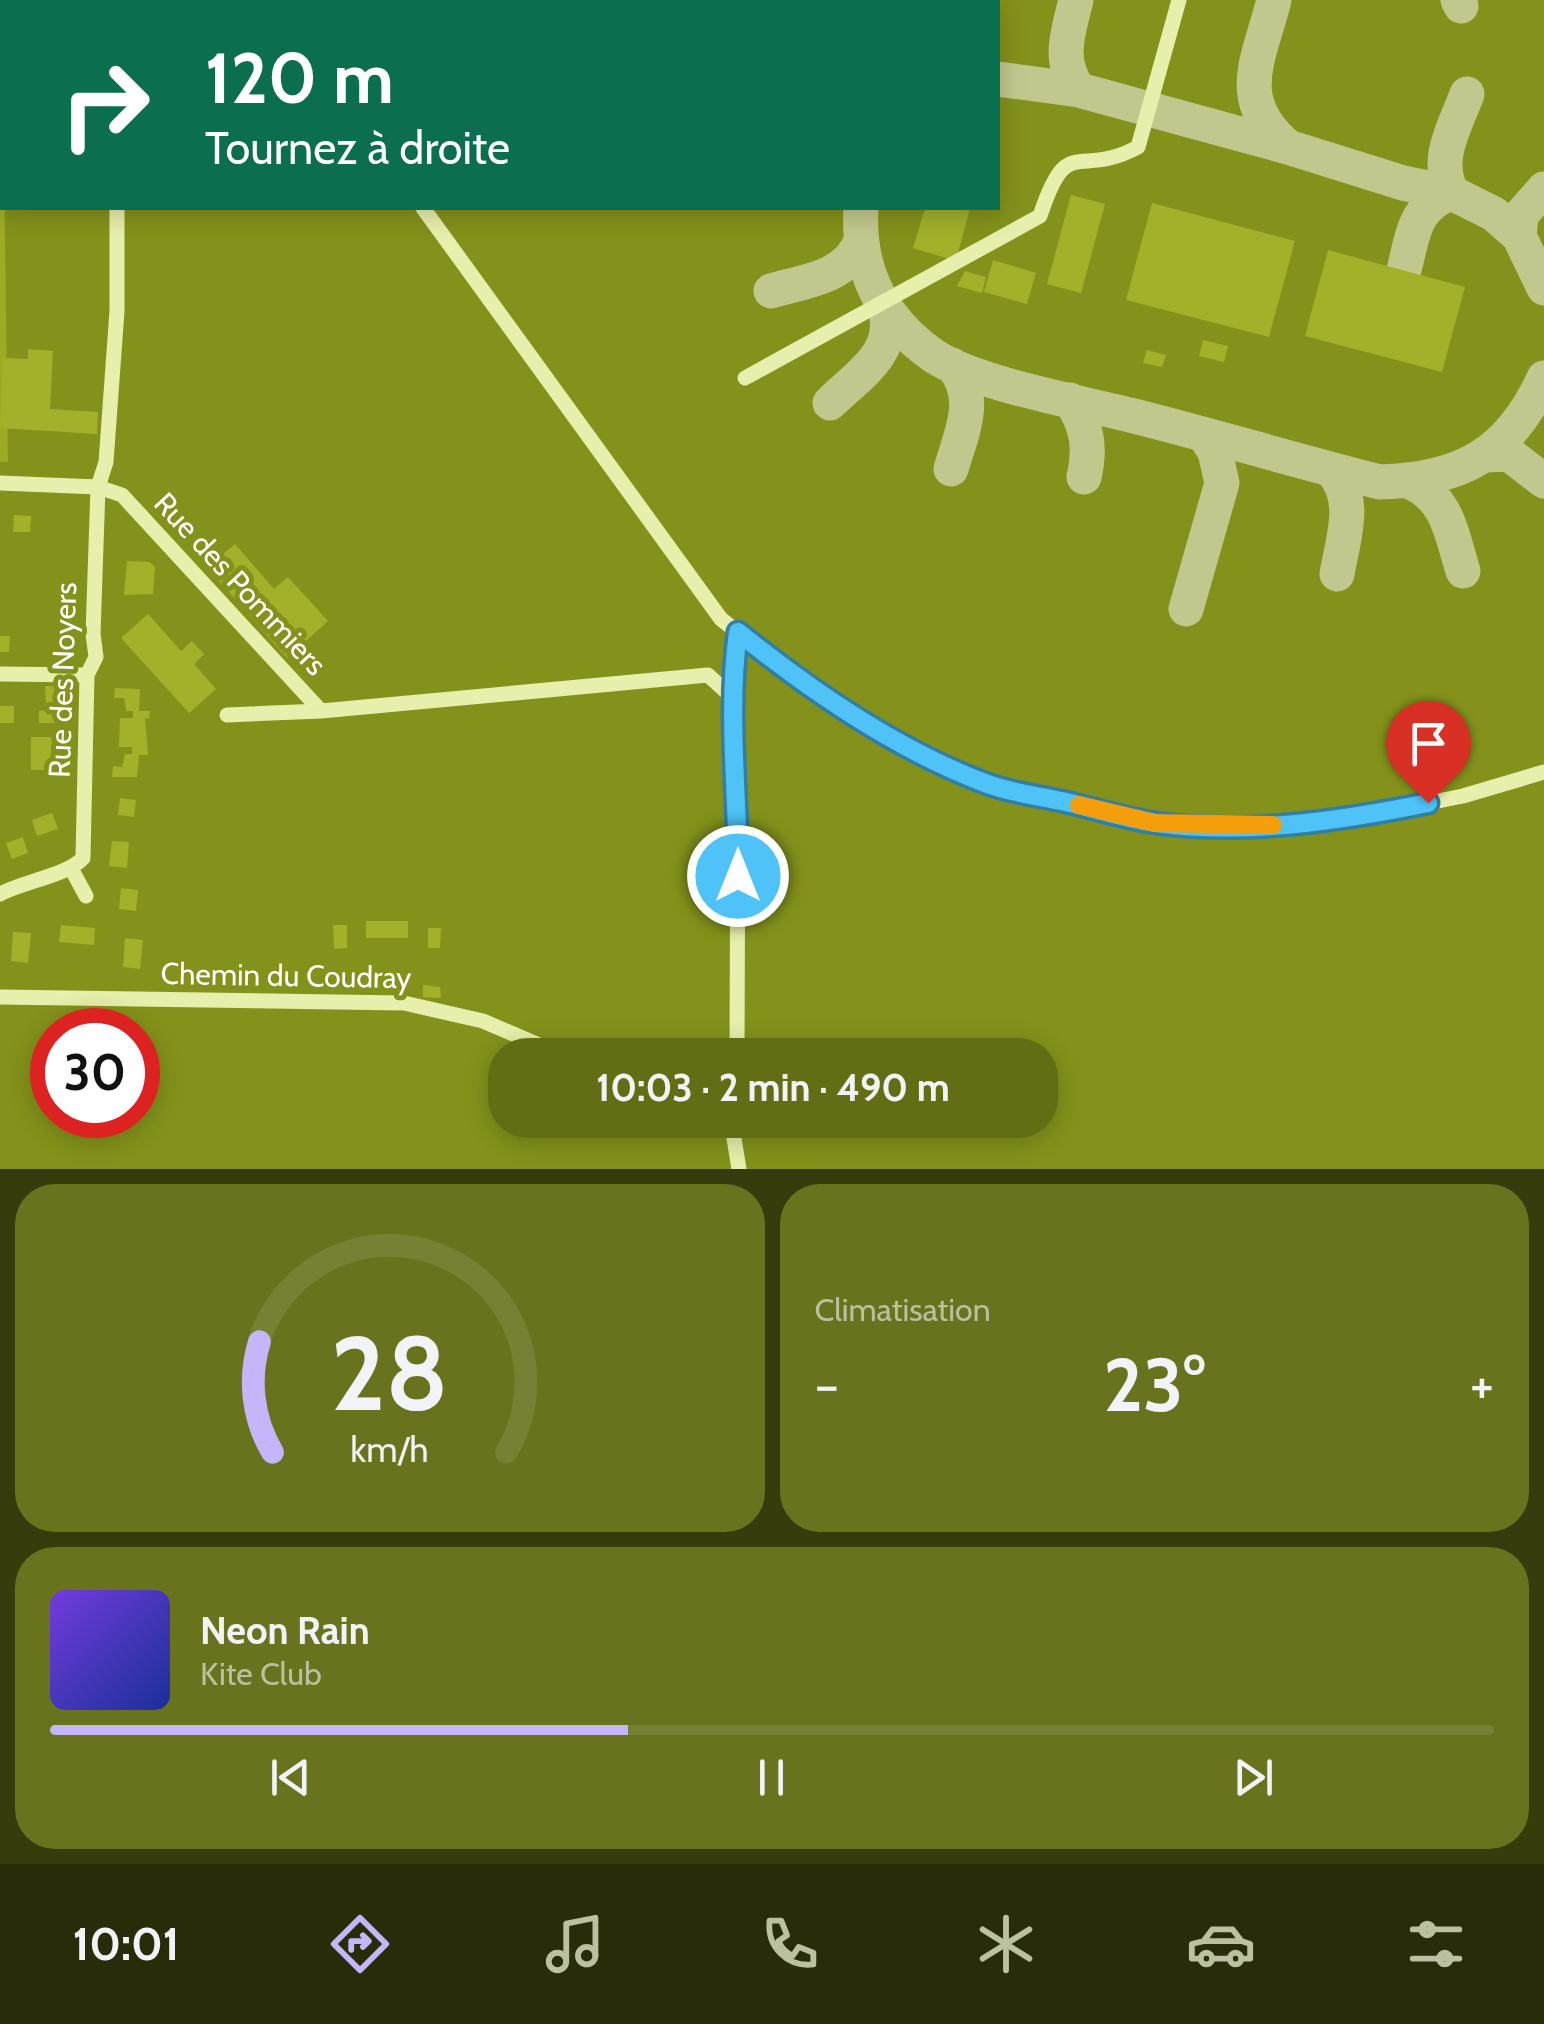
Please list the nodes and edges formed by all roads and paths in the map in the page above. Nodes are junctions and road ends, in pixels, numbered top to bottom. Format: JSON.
{"nodes":[{"id":1,"x":1178,"y":0,"type":"edge"},
{"id":2,"x":117,"y":210,"type":"edge"},
{"id":3,"x":424,"y":210,"type":"edge"},
{"id":4,"x":745,"y":378,"type":"dead end"},
{"id":5,"x":0,"y":483,"type":"edge"},
{"id":6,"x":98,"y":487,"type":"junction"},
{"id":7,"x":738,"y":632,"type":"junction"},
{"id":8,"x":0,"y":674,"type":"edge"},
{"id":9,"x":87,"y":675,"type":"junction"},
{"id":10,"x":732,"y":697,"type":"junction"},
{"id":11,"x":322,"y":711,"type":"junction"},
{"id":12,"x":227,"y":715,"type":"dead end"},
{"id":13,"x":1544,"y":772,"type":"edge"},
{"id":14,"x":72,"y":870,"type":"junction"},
{"id":15,"x":0,"y":894,"type":"edge"},
{"id":16,"x":86,"y":896,"type":"dead end"},
{"id":17,"x":0,"y":997,"type":"edge"},
{"id":18,"x":521,"y":1038,"type":"edge"},
{"id":19,"x":737,"y":1038,"type":"edge"},
{"id":20,"x":734,"y":1138,"type":"edge"},
{"id":21,"x":739,"y":1169,"type":"edge"}],
"edges":[{"from":1,"to":4,"type":"street"},
{"from":2,"to":6,"type":"street","name":"Rue des Noyers"},
{"from":3,"to":7,"type":"street"},
{"from":5,"to":6,"type":"street"},
{"from":6,"to":9,"type":"street","name":"Rue des Noyers"},
{"from":6,"to":11,"type":"street","name":"Rue des Pommiers"},
{"from":7,"to":10,"type":"street"},
{"from":7,"to":13,"type":"street"},
{"from":8,"to":9,"type":"street"},
{"from":9,"to":14,"type":"street","name":"Rue des Noyers"},
{"from":10,"to":11,"type":"street"},
{"from":10,"to":19,"type":"street"},
{"from":11,"to":12,"type":"street"},
{"from":14,"to":15,"type":"street"},
{"from":14,"to":16,"type":"street"},
{"from":17,"to":18,"type":"street","name":"Chemin du Coudray"},
{"from":20,"to":21,"type":"street"}]}
